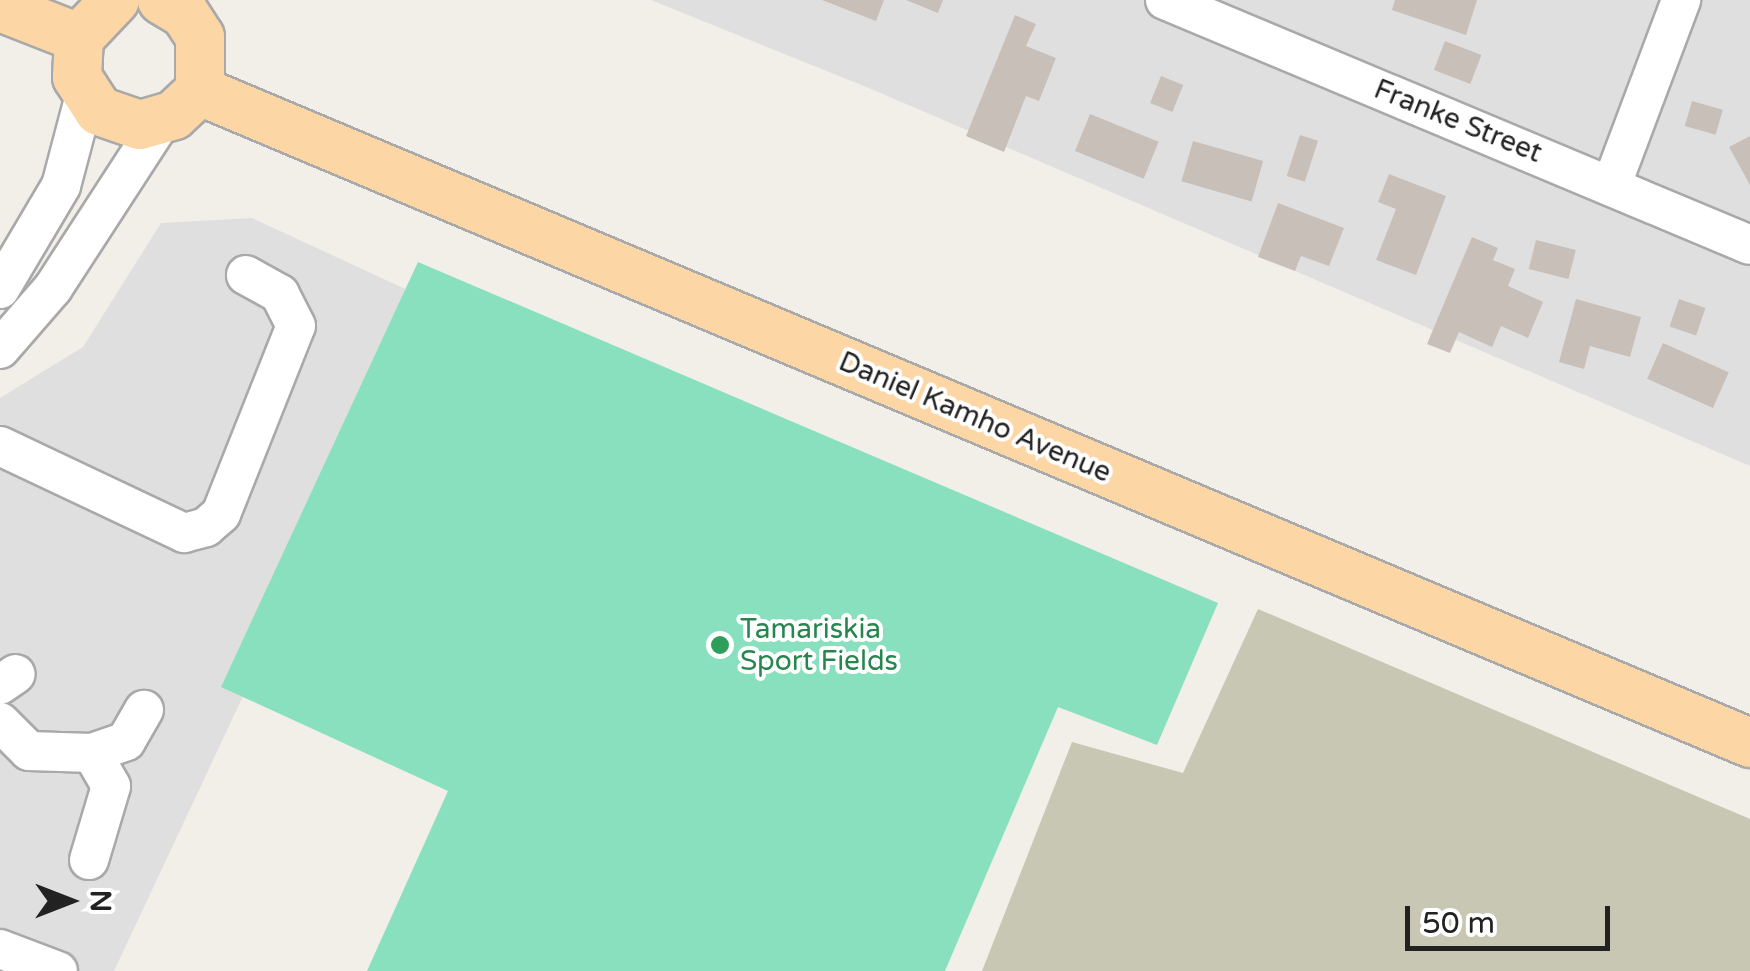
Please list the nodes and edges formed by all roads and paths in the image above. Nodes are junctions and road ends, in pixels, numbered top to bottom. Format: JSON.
{"nodes":[{"id":1,"x":116,"y":0,"type":"edge"},
{"id":2,"x":1165,"y":0,"type":"edge"},
{"id":3,"x":1680,"y":0,"type":"edge"},
{"id":4,"x":179,"y":5,"type":"edge"},
{"id":5,"x":0,"y":7,"type":"edge"},
{"id":6,"x":78,"y":38,"type":"junction"},
{"id":7,"x":200,"y":91,"type":"junction"},
{"id":8,"x":85,"y":96,"type":"junction"},
{"id":9,"x":161,"y":122,"type":"junction"},
{"id":10,"x":1612,"y":184,"type":"junction"},
{"id":11,"x":1750,"y":246,"type":"edge"},
{"id":12,"x":246,"y":275,"type":"dead end"},
{"id":13,"x":0,"y":289,"type":"edge"},
{"id":14,"x":0,"y":349,"type":"edge"},
{"id":15,"x":0,"y":446,"type":"edge"},
{"id":16,"x":144,"y":710,"type":"dead end"},
{"id":17,"x":0,"y":722,"type":"edge"},
{"id":18,"x":1750,"y":744,"type":"edge"},
{"id":19,"x":92,"y":753,"type":"junction"},
{"id":20,"x":90,"y":860,"type":"dead end"},
{"id":21,"x":0,"y":949,"type":"edge"},
{"id":22,"x":58,"y":971,"type":"edge"}],
"edges":[{"from":1,"to":6,"type":"main road"},
{"from":2,"to":10,"type":"street","name":"Franke Street"},
{"from":3,"to":10,"type":"street"},
{"from":4,"to":7,"type":"main road"},
{"from":5,"to":6,"type":"main road"},
{"from":6,"to":8,"type":"main road"},
{"from":7,"to":9,"type":"main road"},
{"from":7,"to":18,"type":"main road","name":"Daniel Kamho Avenue"},
{"from":8,"to":9,"type":"main road"},
{"from":8,"to":13,"type":"street"},
{"from":9,"to":14,"type":"street"},
{"from":10,"to":11,"type":"street","name":"Franke Street"},
{"from":12,"to":15,"type":"street"},
{"from":16,"to":19,"type":"street"},
{"from":17,"to":19,"type":"street"},
{"from":19,"to":20,"type":"street"},
{"from":21,"to":22,"type":"street"}]}
